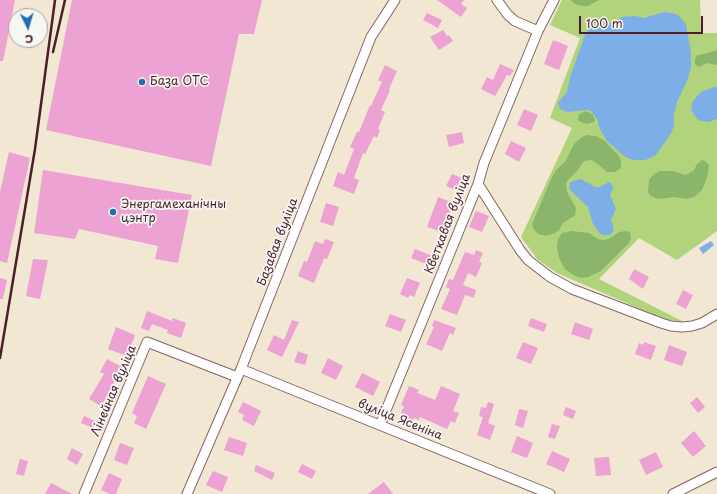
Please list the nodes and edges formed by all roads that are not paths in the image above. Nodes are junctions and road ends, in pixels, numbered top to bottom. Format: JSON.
{"nodes":[{"id":1,"x":395,"y":0,"type":"edge"},
{"id":2,"x":497,"y":0,"type":"edge"},
{"id":3,"x":554,"y":0,"type":"edge"},
{"id":4,"x":538,"y":31,"type":"junction"},
{"id":5,"x":478,"y":184,"type":"junction"},
{"id":6,"x":717,"y":314,"type":"edge"},
{"id":7,"x":239,"y":373,"type":"junction"},
{"id":8,"x":380,"y":425,"type":"junction"},
{"id":9,"x":717,"y":472,"type":"edge"},
{"id":10,"x":84,"y":494,"type":"edge"},
{"id":11,"x":187,"y":494,"type":"edge"},
{"id":12,"x":550,"y":494,"type":"edge"},
{"id":13,"x":673,"y":494,"type":"edge"}],
"edges":[{"from":1,"to":7,"type":"street","name":"Базавая вуліца"},
{"from":2,"to":4,"type":"street"},
{"from":3,"to":4,"type":"street","name":"Кветкавая вуліца"},
{"from":4,"to":5,"type":"street","name":"Кветкавая вуліца"},
{"from":5,"to":6,"type":"street"},
{"from":5,"to":8,"type":"street","name":"Кветкавая вуліца"},
{"from":7,"to":8,"type":"street","name":"вуліца Ясеніна"},
{"from":7,"to":10,"type":"street","name":"Лінейная вуліца"},
{"from":7,"to":11,"type":"street","name":"Базавая вуліца"},
{"from":8,"to":12,"type":"street","name":"вуліца Ясеніна"},
{"from":9,"to":13,"type":"street"}]}
